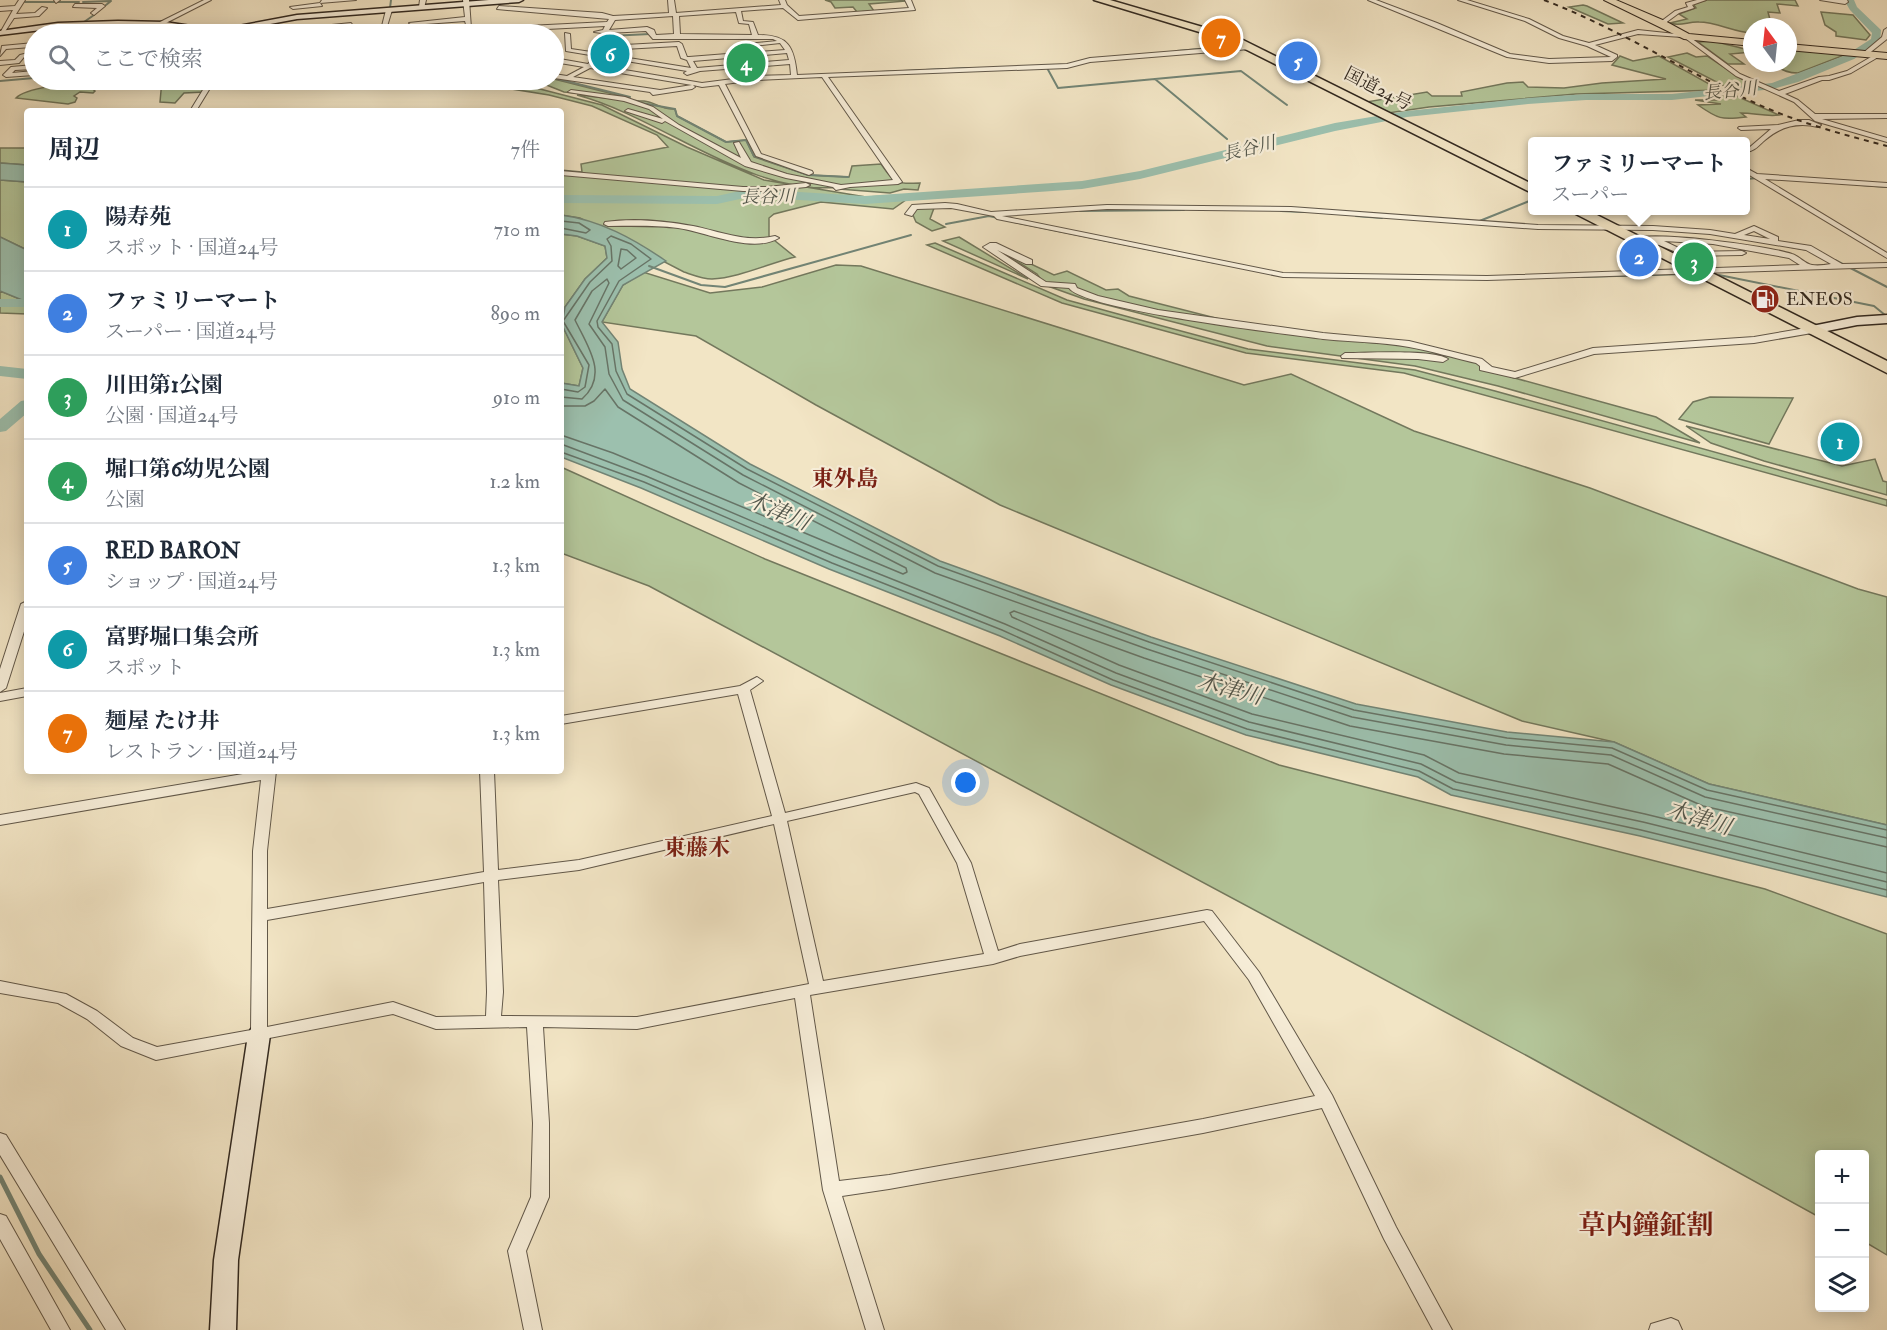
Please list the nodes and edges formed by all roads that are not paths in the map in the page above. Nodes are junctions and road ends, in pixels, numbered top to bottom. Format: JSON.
{"nodes":[{"id":1,"x":22,"y":0,"type":"edge"},
{"id":2,"x":82,"y":0,"type":"edge"},
{"id":3,"x":208,"y":0,"type":"edge"},
{"id":4,"x":352,"y":0,"type":"edge"},
{"id":5,"x":519,"y":0,"type":"edge"},
{"id":6,"x":547,"y":0,"type":"edge"},
{"id":7,"x":671,"y":0,"type":"edge"},
{"id":8,"x":908,"y":0,"type":"edge"},
{"id":9,"x":1099,"y":0,"type":"edge"},
{"id":10,"x":1371,"y":0,"type":"edge"},
{"id":11,"x":1461,"y":0,"type":"edge"},
{"id":12,"x":1608,"y":0,"type":"edge"},
{"id":13,"x":1703,"y":0,"type":"edge"},
{"id":14,"x":1823,"y":0,"type":"edge"},
{"id":15,"x":1844,"y":0,"type":"edge"},
{"id":16,"x":483,"y":1,"type":"edge"},
{"id":17,"x":322,"y":2,"type":"edge"},
{"id":18,"x":466,"y":2,"type":"edge"},
{"id":19,"x":294,"y":3,"type":"edge"},
{"id":20,"x":423,"y":3,"type":"edge"},
{"id":21,"x":783,"y":3,"type":"edge"},
{"id":22,"x":499,"y":5,"type":"junction"},
{"id":23,"x":75,"y":6,"type":"junction"},
{"id":24,"x":17,"y":8,"type":"junction"},
{"id":25,"x":44,"y":8,"type":"dead end"},
{"id":26,"x":822,"y":8,"type":"dead end"},
{"id":27,"x":0,"y":9,"type":"edge"},
{"id":28,"x":389,"y":10,"type":"junction"},
{"id":29,"x":738,"y":10,"type":"junction"},
{"id":30,"x":69,"y":12,"type":"dead end"},
{"id":31,"x":351,"y":12,"type":"junction"},
{"id":32,"x":94,"y":13,"type":"dead end"},
{"id":33,"x":327,"y":14,"type":"junction"},
{"id":34,"x":674,"y":14,"type":"junction"},
{"id":35,"x":316,"y":15,"type":"junction"},
{"id":36,"x":14,"y":16,"type":"junction"},
{"id":37,"x":827,"y":16,"type":"junction"},
{"id":38,"x":290,"y":18,"type":"junction"},
{"id":39,"x":468,"y":19,"type":"junction"},
{"id":40,"x":610,"y":21,"type":"junction"},
{"id":41,"x":535,"y":23,"type":"edge"},
{"id":42,"x":1662,"y":23,"type":"junction"},
{"id":43,"x":161,"y":24,"type":"edge"},
{"id":44,"x":260,"y":24,"type":"edge"},
{"id":45,"x":325,"y":24,"type":"edge"},
{"id":46,"x":351,"y":24,"type":"edge"},
{"id":47,"x":386,"y":24,"type":"edge"},
{"id":48,"x":445,"y":24,"type":"edge"},
{"id":49,"x":469,"y":24,"type":"edge"},
{"id":50,"x":501,"y":24,"type":"edge"},
{"id":51,"x":24,"y":30,"type":"edge"},
{"id":52,"x":1887,"y":30,"type":"edge"},
{"id":53,"x":605,"y":32,"type":"junction"},
{"id":54,"x":1,"y":33,"type":"edge"},
{"id":55,"x":567,"y":34,"type":"joint"},
{"id":56,"x":677,"y":36,"type":"junction"},
{"id":57,"x":755,"y":36,"type":"junction"},
{"id":58,"x":1685,"y":36,"type":"junction"},
{"id":59,"x":656,"y":37,"type":"junction"},
{"id":60,"x":644,"y":38,"type":"dead end"},
{"id":61,"x":24,"y":41,"type":"edge"},
{"id":62,"x":0,"y":42,"type":"edge"},
{"id":63,"x":782,"y":42,"type":"junction"},
{"id":64,"x":1743,"y":42,"type":"edge"},
{"id":65,"x":658,"y":45,"type":"junction"},
{"id":66,"x":1588,"y":45,"type":"junction"},
{"id":67,"x":24,"y":46,"type":"edge"},
{"id":68,"x":642,"y":46,"type":"junction"},
{"id":69,"x":1250,"y":47,"type":"junction"},
{"id":70,"x":1797,"y":47,"type":"edge"},
{"id":71,"x":789,"y":51,"type":"junction"},
{"id":72,"x":602,"y":52,"type":"junction"},
{"id":73,"x":0,"y":54,"type":"edge"},
{"id":74,"x":1863,"y":54,"type":"junction"},
{"id":75,"x":744,"y":55,"type":"junction"},
{"id":76,"x":24,"y":56,"type":"edge"},
{"id":77,"x":1883,"y":56,"type":"edge"},
{"id":78,"x":689,"y":59,"type":"junction"},
{"id":79,"x":564,"y":62,"type":"edge"},
{"id":80,"x":645,"y":62,"type":"junction"},
{"id":81,"x":793,"y":62,"type":"junction"},
{"id":82,"x":0,"y":63,"type":"edge"},
{"id":83,"x":766,"y":64,"type":"junction"},
{"id":84,"x":589,"y":66,"type":"junction"},
{"id":85,"x":24,"y":67,"type":"edge"},
{"id":86,"x":712,"y":68,"type":"junction"},
{"id":87,"x":694,"y":70,"type":"junction"},
{"id":88,"x":24,"y":74,"type":"edge"},
{"id":89,"x":3,"y":75,"type":"edge"},
{"id":90,"x":564,"y":76,"type":"edge"},
{"id":91,"x":570,"y":76,"type":"junction"},
{"id":92,"x":824,"y":76,"type":"junction"},
{"id":93,"x":794,"y":77,"type":"junction"},
{"id":94,"x":772,"y":78,"type":"junction"},
{"id":95,"x":674,"y":80,"type":"junction"},
{"id":96,"x":720,"y":82,"type":"junction"},
{"id":97,"x":702,"y":85,"type":"junction"},
{"id":98,"x":206,"y":90,"type":"edge"},
{"id":99,"x":571,"y":92,"type":"dead end"},
{"id":100,"x":660,"y":92,"type":"junction"},
{"id":101,"x":1780,"y":93,"type":"junction"},
{"id":102,"x":628,"y":100,"type":"junction"},
{"id":103,"x":196,"y":108,"type":"edge"},
{"id":104,"x":628,"y":111,"type":"dead end"},
{"id":105,"x":1887,"y":116,"type":"edge"},
{"id":106,"x":1732,"y":123,"type":"dead end"},
{"id":107,"x":1826,"y":124,"type":"junction"},
{"id":108,"x":677,"y":126,"type":"junction"},
{"id":109,"x":1741,"y":128,"type":"junction"},
{"id":110,"x":1777,"y":128,"type":"junction"},
{"id":111,"x":1838,"y":128,"type":"junction"},
{"id":112,"x":1763,"y":139,"type":"junction"},
{"id":113,"x":1887,"y":140,"type":"edge"},
{"id":114,"x":737,"y":143,"type":"dead end"},
{"id":115,"x":1750,"y":149,"type":"edge"},
{"id":116,"x":746,"y":163,"type":"junction"},
{"id":117,"x":754,"y":172,"type":"dead end"},
{"id":118,"x":564,"y":173,"type":"edge"},
{"id":119,"x":1750,"y":173,"type":"edge"},
{"id":120,"x":809,"y":174,"type":"dead end"},
{"id":121,"x":1750,"y":177,"type":"edge"},
{"id":122,"x":1758,"y":178,"type":"junction"},
{"id":123,"x":806,"y":184,"type":"dead end"},
{"id":124,"x":1887,"y":185,"type":"edge"},
{"id":125,"x":1528,"y":186,"type":"edge"},
{"id":126,"x":909,"y":214,"type":"dead end"},
{"id":127,"x":994,"y":215,"type":"junction"},
{"id":128,"x":1584,"y":215,"type":"edge"},
{"id":129,"x":608,"y":224,"type":"dead end"},
{"id":130,"x":1609,"y":228,"type":"junction"},
{"id":131,"x":775,"y":238,"type":"dead end"},
{"id":132,"x":1651,"y":238,"type":"junction"},
{"id":133,"x":1633,"y":240,"type":"junction"},
{"id":134,"x":1756,"y":250,"type":"junction"},
{"id":135,"x":1887,"y":256,"type":"edge"},
{"id":136,"x":1029,"y":262,"type":"dead end"},
{"id":137,"x":1887,"y":265,"type":"edge"},
{"id":138,"x":1845,"y":266,"type":"junction"},
{"id":139,"x":1810,"y":268,"type":"junction"},
{"id":140,"x":1693,"y":270,"type":"junction"},
{"id":141,"x":1887,"y":319,"type":"edge"},
{"id":142,"x":1812,"y":330,"type":"junction"},
{"id":143,"x":1345,"y":357,"type":"dead end"},
{"id":144,"x":1887,"y":368,"type":"edge"},
{"id":145,"x":1490,"y":370,"type":"junction"},
{"id":146,"x":23,"y":631,"type":"edge"},
{"id":147,"x":757,"y":681,"type":"dead end"},
{"id":148,"x":0,"y":688,"type":"edge"},
{"id":149,"x":743,"y":689,"type":"junction"},
{"id":150,"x":24,"y":693,"type":"edge"},
{"id":151,"x":0,"y":697,"type":"edge"},
{"id":152,"x":564,"y":719,"type":"edge"},
{"id":153,"x":258,"y":774,"type":"edge"},
{"id":154,"x":269,"y":774,"type":"edge"},
{"id":155,"x":488,"y":774,"type":"edge"},
{"id":156,"x":780,"y":819,"type":"junction"},
{"id":157,"x":0,"y":820,"type":"edge"},
{"id":158,"x":491,"y":876,"type":"junction"},
{"id":159,"x":259,"y":916,"type":"junction"},
{"id":160,"x":993,"y":958,"type":"junction"},
{"id":161,"x":0,"y":987,"type":"edge"},
{"id":162,"x":809,"y":990,"type":"junction"},
{"id":163,"x":494,"y":1021,"type":"junction"},
{"id":164,"x":537,"y":1021,"type":"junction"},
{"id":165,"x":259,"y":1035,"type":"junction"},
{"id":166,"x":1326,"y":1100,"type":"junction"},
{"id":167,"x":0,"y":1140,"type":"edge"},
{"id":168,"x":832,"y":1190,"type":"junction"},
{"id":169,"x":0,"y":1222,"type":"edge"},
{"id":170,"x":61,"y":1330,"type":"edge"},
{"id":171,"x":116,"y":1330,"type":"edge"},
{"id":172,"x":223,"y":1330,"type":"edge"},
{"id":173,"x":533,"y":1330,"type":"edge"},
{"id":174,"x":874,"y":1330,"type":"edge"},
{"id":175,"x":1443,"y":1330,"type":"edge"},
{"id":176,"x":1658,"y":1330,"type":"edge"},
{"id":177,"x":1673,"y":1330,"type":"edge"}],
"edges":[{"from":1,"to":24,"type":"street"},
{"from":2,"to":23,"type":"street"},
{"from":3,"to":43,"type":"street"},
{"from":4,"to":17,"type":"street"},
{"from":4,"to":31,"type":"street"},
{"from":5,"to":22,"type":"main road"},
{"from":6,"to":41,"type":"street"},
{"from":7,"to":34,"type":"street"},
{"from":8,"to":37,"type":"street"},
{"from":9,"to":69,"type":"highway","name":"国道24号"},
{"from":10,"to":66,"type":"street"},
{"from":11,"to":66,"type":"street"},
{"from":12,"to":42,"type":"main road"},
{"from":13,"to":42,"type":"street"},
{"from":14,"to":15,"type":"street"},
{"from":16,"to":18,"type":"main road"},
{"from":16,"to":22,"type":"main road"},
{"from":17,"to":19,"type":"street"},
{"from":17,"to":35,"type":"street"},
{"from":18,"to":20,"type":"main road"},
{"from":18,"to":39,"type":"street"},
{"from":19,"to":38,"type":"street"},
{"from":20,"to":28,"type":"main road"},
{"from":21,"to":29,"type":"street"},
{"from":21,"to":37,"type":"street"},
{"from":22,"to":41,"type":"street"},
{"from":22,"to":50,"type":"street"},
{"from":23,"to":30,"type":"street"},
{"from":23,"to":32,"type":"street"},
{"from":24,"to":27,"type":"street"},
{"from":24,"to":36,"type":"street"},
{"from":25,"to":36,"type":"street"},
{"from":26,"to":37,"type":"street"},
{"from":28,"to":31,"type":"main road"},
{"from":28,"to":47,"type":"street"},
{"from":29,"to":34,"type":"street"},
{"from":29,"to":57,"type":"street"},
{"from":31,"to":33,"type":"main road"},
{"from":31,"to":46,"type":"street"},
{"from":33,"to":35,"type":"main road"},
{"from":33,"to":45,"type":"street"},
{"from":34,"to":40,"type":"street"},
{"from":34,"to":56,"type":"street"},
{"from":35,"to":38,"type":"main road"},
{"from":36,"to":54,"type":"street"},
{"from":38,"to":44,"type":"main road"},
{"from":39,"to":48,"type":"street"},
{"from":39,"to":49,"type":"street"},
{"from":40,"to":41,"type":"street"},
{"from":40,"to":41,"type":"street"},
{"from":40,"to":53,"type":"street"},
{"from":42,"to":58,"type":"main road"},
{"from":51,"to":54,"type":"main road"},
{"from":52,"to":74,"type":"street"},
{"from":53,"to":55,"type":"street"},
{"from":53,"to":59,"type":"street"},
{"from":53,"to":72,"type":"street"},
{"from":55,"to":72,"type":"street"},
{"from":56,"to":57,"type":"street"},
{"from":56,"to":59,"type":"street"},
{"from":57,"to":63,"type":"street"},
{"from":58,"to":64,"type":"main road"},
{"from":58,"to":66,"type":"street"},
{"from":58,"to":101,"type":"street"},
{"from":59,"to":60,"type":"street"},
{"from":59,"to":65,"type":"street"},
{"from":61,"to":62,"type":"street"},
{"from":63,"to":71,"type":"street"},
{"from":63,"to":75,"type":"street"},
{"from":65,"to":68,"type":"street"},
{"from":65,"to":78,"type":"street"},
{"from":67,"to":73,"type":"street"},
{"from":68,"to":72,"type":"street"},
{"from":68,"to":80,"type":"street"},
{"from":69,"to":92,"type":"street"},
{"from":69,"to":125,"type":"highway","name":"国道24号"},
{"from":70,"to":74,"type":"main road"},
{"from":71,"to":75,"type":"street"},
{"from":71,"to":81,"type":"street"},
{"from":72,"to":80,"type":"street"},
{"from":72,"to":84,"type":"street"},
{"from":74,"to":77,"type":"main road"},
{"from":75,"to":78,"type":"street"},
{"from":76,"to":82,"type":"street"},
{"from":77,"to":101,"type":"street"},
{"from":78,"to":87,"type":"street"},
{"from":79,"to":84,"type":"street"},
{"from":80,"to":87,"type":"street"},
{"from":81,"to":83,"type":"street"},
{"from":81,"to":93,"type":"street"},
{"from":83,"to":86,"type":"street"},
{"from":83,"to":94,"type":"street"},
{"from":84,"to":91,"type":"street"},
{"from":84,"to":95,"type":"street"},
{"from":85,"to":89,"type":"street"},
{"from":86,"to":87,"type":"street"},
{"from":86,"to":96,"type":"street"},
{"from":87,"to":95,"type":"street"},
{"from":88,"to":89,"type":"street"},
{"from":90,"to":91,"type":"street"},
{"from":91,"to":100,"type":"street"},
{"from":92,"to":93,"type":"street"},
{"from":92,"to":116,"type":"street"},
{"from":93,"to":94,"type":"street"},
{"from":94,"to":96,"type":"street"},
{"from":95,"to":97,"type":"street"},
{"from":96,"to":97,"type":"street"},
{"from":96,"to":120,"type":"street"},
{"from":97,"to":100,"type":"street"},
{"from":98,"to":103,"type":"street"},
{"from":99,"to":102,"type":"street"},
{"from":100,"to":102,"type":"street"},
{"from":101,"to":107,"type":"street"},
{"from":102,"to":108,"type":"street"},
{"from":104,"to":108,"type":"street"},
{"from":105,"to":107,"type":"street"},
{"from":106,"to":109,"type":"street"},
{"from":107,"to":111,"type":"street"},
{"from":108,"to":116,"type":"street"},
{"from":109,"to":110,"type":"street"},
{"from":109,"to":112,"type":"street"},
{"from":110,"to":111,"type":"street"},
{"from":110,"to":112,"type":"street"},
{"from":111,"to":113,"type":"street"},
{"from":112,"to":115,"type":"street"},
{"from":114,"to":116,"type":"street"},
{"from":116,"to":117,"type":"street"},
{"from":118,"to":123,"type":"street"},
{"from":119,"to":122,"type":"street"},
{"from":121,"to":122,"type":"street"},
{"from":122,"to":124,"type":"street"},
{"from":122,"to":135,"type":"street"},
{"from":126,"to":127,"type":"street"},
{"from":127,"to":130,"type":"street"},
{"from":127,"to":140,"type":"street"},
{"from":128,"to":130,"type":"highway"},
{"from":129,"to":131,"type":"street"},
{"from":130,"to":133,"type":"highway"},
{"from":130,"to":138,"type":"street"},
{"from":132,"to":133,"type":"street"},
{"from":132,"to":134,"type":"street"},
{"from":132,"to":134,"type":"street"},
{"from":133,"to":140,"type":"highway"},
{"from":134,"to":139,"type":"street"},
{"from":136,"to":145,"type":"street"},
{"from":137,"to":138,"type":"street"},
{"from":138,"to":139,"type":"street"},
{"from":139,"to":140,"type":"street"},
{"from":140,"to":142,"type":"highway"},
{"from":141,"to":142,"type":"main road"},
{"from":142,"to":144,"type":"highway"},
{"from":142,"to":145,"type":"street"},
{"from":143,"to":145,"type":"street"},
{"from":146,"to":148,"type":"street"},
{"from":147,"to":149,"type":"street"},
{"from":149,"to":152,"type":"street"},
{"from":149,"to":156,"type":"street"},
{"from":150,"to":151,"type":"street"},
{"from":153,"to":157,"type":"street"},
{"from":154,"to":159,"type":"street"},
{"from":155,"to":158,"type":"street"},
{"from":156,"to":158,"type":"street"},
{"from":156,"to":160,"type":"street"},
{"from":156,"to":162,"type":"street"},
{"from":158,"to":159,"type":"street"},
{"from":158,"to":163,"type":"street"},
{"from":159,"to":165,"type":"street"},
{"from":160,"to":162,"type":"street"},
{"from":160,"to":166,"type":"street"},
{"from":161,"to":165,"type":"street"},
{"from":162,"to":164,"type":"street"},
{"from":162,"to":168,"type":"street"},
{"from":163,"to":164,"type":"street"},
{"from":163,"to":165,"type":"street"},
{"from":164,"to":173,"type":"street"},
{"from":165,"to":172,"type":"main road"},
{"from":166,"to":168,"type":"street"},
{"from":166,"to":175,"type":"street"},
{"from":167,"to":171,"type":"street"},
{"from":168,"to":174,"type":"street"},
{"from":169,"to":170,"type":"street"},
{"from":176,"to":177,"type":"street"}]}
